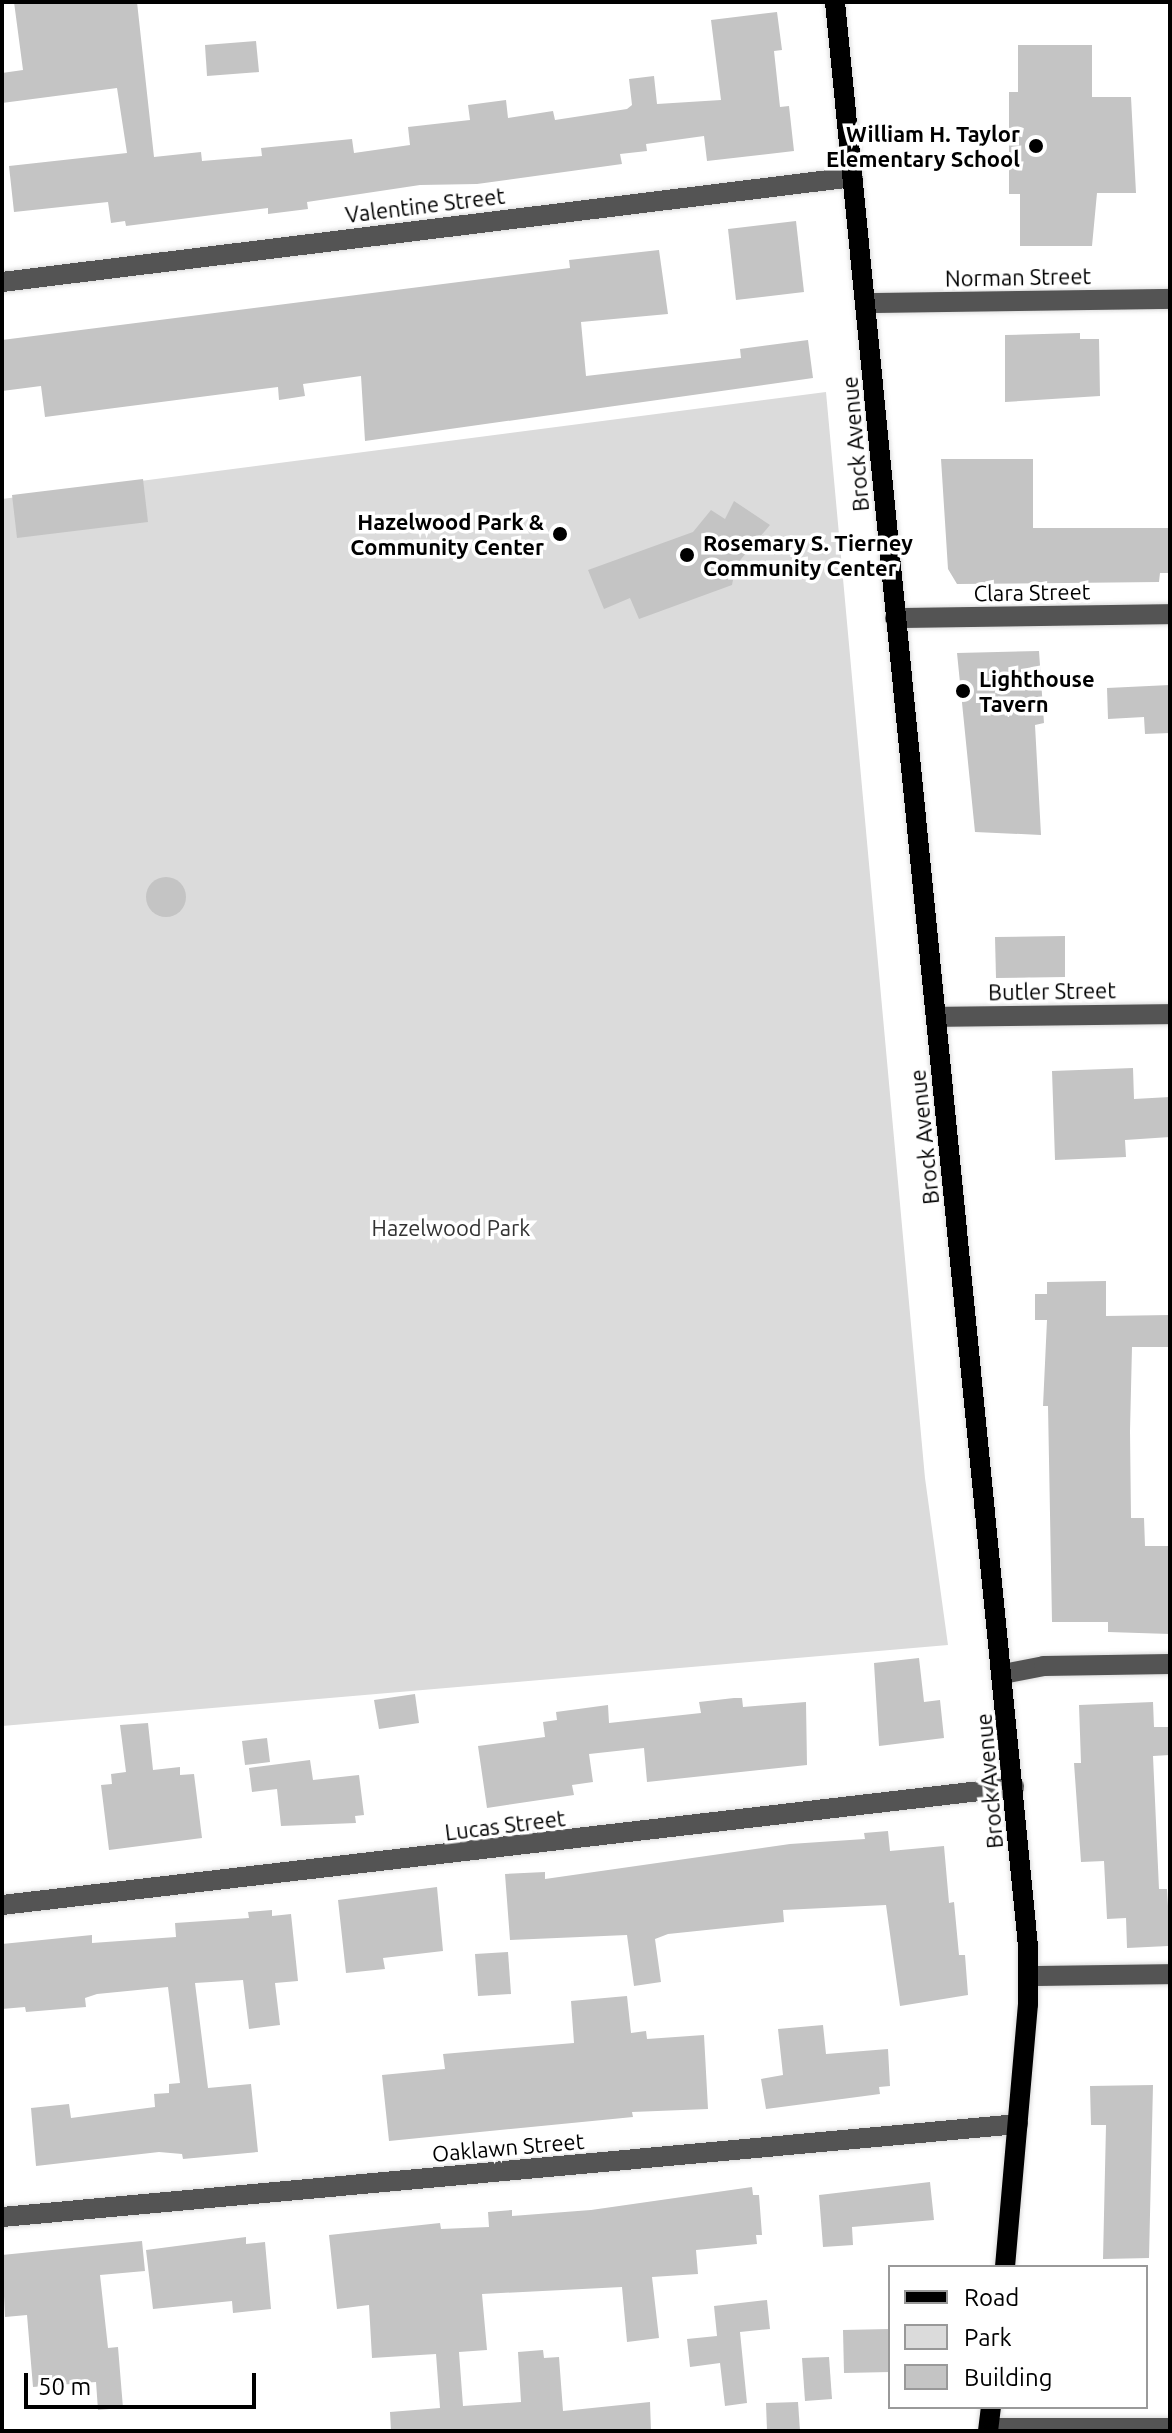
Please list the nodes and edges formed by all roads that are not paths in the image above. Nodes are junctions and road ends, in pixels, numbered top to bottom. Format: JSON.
{"nodes":[{"id":1,"x":835,"y":2,"type":"edge"},
{"id":2,"x":853,"y":177,"type":"junction"},
{"id":3,"x":2,"y":282,"type":"edge"},
{"id":4,"x":1170,"y":299,"type":"edge"},
{"id":5,"x":867,"y":303,"type":"junction"},
{"id":6,"x":1170,"y":614,"type":"edge"},
{"id":7,"x":895,"y":618,"type":"junction"},
{"id":8,"x":1170,"y":1014,"type":"edge"},
{"id":9,"x":936,"y":1017,"type":"junction"},
{"id":10,"x":1170,"y":1664,"type":"edge"},
{"id":11,"x":1003,"y":1674,"type":"junction"},
{"id":12,"x":1014,"y":1787,"type":"junction"},
{"id":13,"x":2,"y":1905,"type":"edge"},
{"id":14,"x":1170,"y":1974,"type":"edge"},
{"id":15,"x":1029,"y":1976,"type":"junction"},
{"id":16,"x":1018,"y":2124,"type":"junction"},
{"id":17,"x":2,"y":2217,"type":"edge"},
{"id":18,"x":1005,"y":2265,"type":"edge"},
{"id":19,"x":991,"y":2409,"type":"edge"},
{"id":20,"x":1170,"y":2428,"type":"edge"},
{"id":21,"x":989,"y":2430,"type":"edge"}],
"edges":[{"from":1,"to":2,"type":"main road","name":"Brock Avenue"},
{"from":2,"to":3,"type":"street","name":"Valentine Street"},
{"from":2,"to":5,"type":"main road","name":"Brock Avenue"},
{"from":4,"to":5,"type":"street","name":"Norman Street"},
{"from":5,"to":7,"type":"main road","name":"Brock Avenue"},
{"from":6,"to":7,"type":"street","name":"Clara Street"},
{"from":7,"to":9,"type":"main road","name":"Brock Avenue"},
{"from":8,"to":9,"type":"street","name":"Butler Street"},
{"from":9,"to":11,"type":"main road","name":"Brock Avenue"},
{"from":10,"to":11,"type":"street"},
{"from":11,"to":12,"type":"main road","name":"Brock Avenue"},
{"from":12,"to":13,"type":"street","name":"Lucas Street"},
{"from":12,"to":15,"type":"main road","name":"Brock Avenue"},
{"from":14,"to":15,"type":"street"},
{"from":15,"to":16,"type":"main road","name":"Brock Avenue"},
{"from":16,"to":17,"type":"street","name":"Oaklawn Street"},
{"from":16,"to":18,"type":"main road","name":"Brock Avenue"},
{"from":19,"to":21,"type":"main road"},
{"from":20,"to":21,"type":"street"}]}
